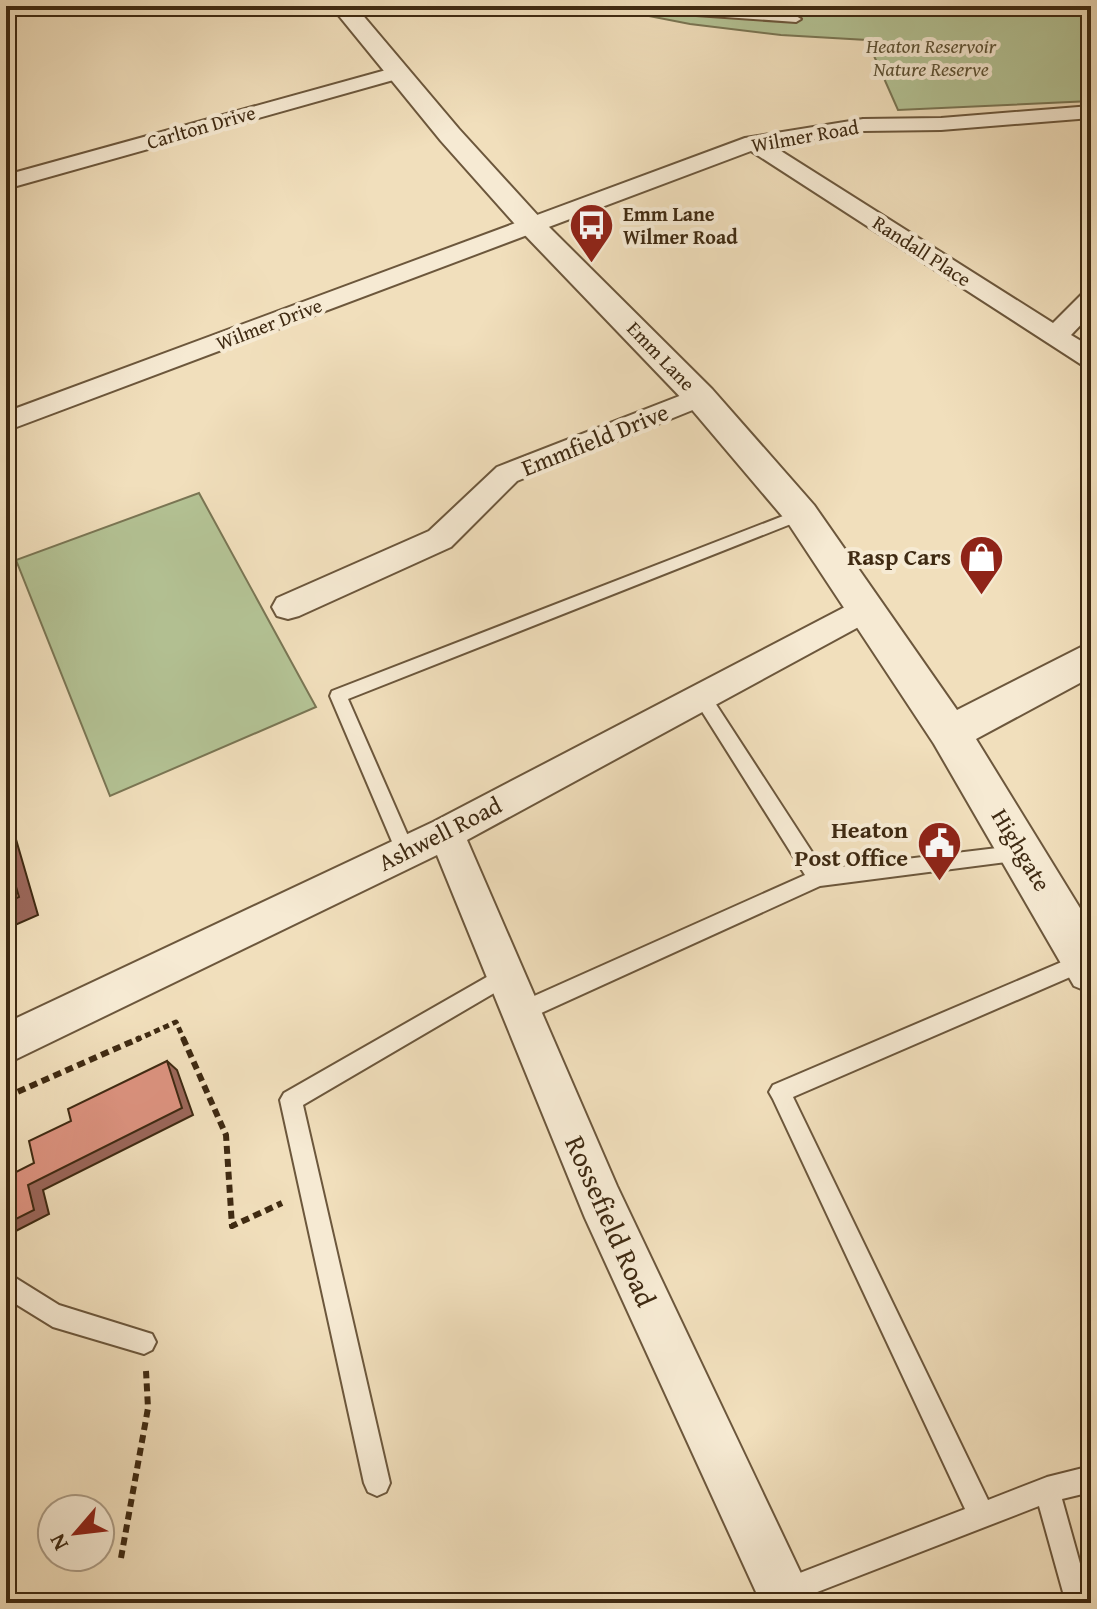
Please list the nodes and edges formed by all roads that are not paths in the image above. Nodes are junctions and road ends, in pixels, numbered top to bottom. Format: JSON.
{"nodes":[{"id":1,"x":343,"y":6,"type":"edge"},
{"id":2,"x":610,"y":6,"type":"edge"},
{"id":3,"x":796,"y":19,"type":"dead end"},
{"id":4,"x":397,"y":73,"type":"junction"},
{"id":5,"x":1091,"y":112,"type":"edge"},
{"id":6,"x":753,"y":143,"type":"junction"},
{"id":7,"x":6,"y":182,"type":"edge"},
{"id":8,"x":532,"y":226,"type":"junction"},
{"id":9,"x":1091,"y":299,"type":"edge"},
{"id":10,"x":1055,"y":336,"type":"junction"},
{"id":11,"x":1091,"y":359,"type":"edge"},
{"id":12,"x":700,"y":397,"type":"junction"},
{"id":13,"x":6,"y":422,"type":"edge"},
{"id":14,"x":801,"y":514,"type":"junction"},
{"id":15,"x":288,"y":607,"type":"dead end"},
{"id":16,"x":866,"y":608,"type":"junction"},
{"id":17,"x":1091,"y":658,"type":"edge"},
{"id":18,"x":702,"y":697,"type":"junction"},
{"id":19,"x":949,"y":732,"type":"junction"},
{"id":20,"x":446,"y":833,"type":"junction"},
{"id":21,"x":406,"y":852,"type":"junction"},
{"id":22,"x":1023,"y":853,"type":"junction"},
{"id":23,"x":818,"y":878,"type":"junction"},
{"id":24,"x":1088,"y":965,"type":"edge"},
{"id":25,"x":513,"y":994,"type":"junction"},
{"id":26,"x":6,"y":1044,"type":"edge"},
{"id":27,"x":6,"y":1284,"type":"edge"},
{"id":28,"x":144,"y":1342,"type":"road end"},
{"id":29,"x":1091,"y":1479,"type":"edge"},
{"id":30,"x":377,"y":1483,"type":"dead end"},
{"id":31,"x":1047,"y":1490,"type":"junction"},
{"id":32,"x":982,"y":1516,"type":"junction"},
{"id":33,"x":786,"y":1598,"type":"edge"},
{"id":34,"x":1079,"y":1603,"type":"edge"}],
"edges":[{"from":1,"to":4,"type":"street","name":"Emm Lane"},
{"from":2,"to":3,"type":"lane"},
{"from":4,"to":7,"type":"street","name":"Carlton Drive"},
{"from":4,"to":8,"type":"street","name":"Emm Lane"},
{"from":5,"to":6,"type":"street","name":"Wilmer Road"},
{"from":6,"to":8,"type":"street","name":"Wilmer Road"},
{"from":6,"to":10,"type":"street","name":"Randall Place"},
{"from":8,"to":12,"type":"street","name":"Emm Lane"},
{"from":8,"to":13,"type":"street","name":"Wilmer Drive"},
{"from":9,"to":10,"type":"street"},
{"from":10,"to":11,"type":"street","name":"Randall Place"},
{"from":12,"to":14,"type":"street","name":"Emm Lane"},
{"from":12,"to":15,"type":"street","name":"Emmfield Drive"},
{"from":14,"to":16,"type":"street","name":"Emm Lane"},
{"from":14,"to":21,"type":"lane"},
{"from":16,"to":18,"type":"street","name":"Ashwell Road"},
{"from":16,"to":19,"type":"street","name":"Emm Lane"},
{"from":17,"to":19,"type":"street"},
{"from":18,"to":20,"type":"street","name":"Ashwell Road"},
{"from":18,"to":23,"type":"lane"},
{"from":19,"to":22,"type":"street","name":"Highgate"},
{"from":20,"to":21,"type":"street","name":"Ashwell Road"},
{"from":20,"to":25,"type":"street","name":"Rossefield Road"},
{"from":21,"to":26,"type":"street","name":"Ashwell Road"},
{"from":22,"to":23,"type":"lane"},
{"from":22,"to":24,"type":"street","name":"Highgate"},
{"from":23,"to":25,"type":"lane"},
{"from":24,"to":32,"type":"lane"},
{"from":25,"to":30,"type":"lane"},
{"from":25,"to":33,"type":"street","name":"Rossefield Road"},
{"from":27,"to":28,"type":"lane"},
{"from":29,"to":31,"type":"lane"},
{"from":31,"to":32,"type":"lane"},
{"from":31,"to":34,"type":"lane"},
{"from":32,"to":33,"type":"lane"}]}
